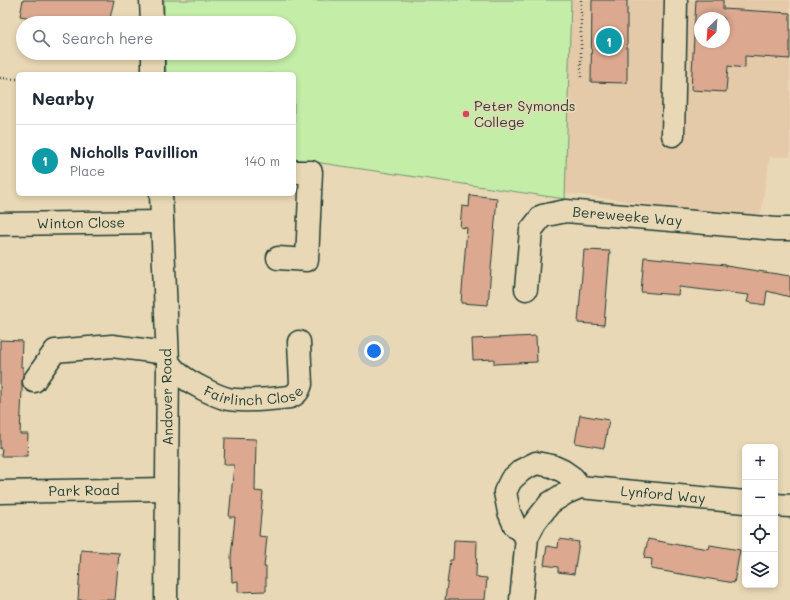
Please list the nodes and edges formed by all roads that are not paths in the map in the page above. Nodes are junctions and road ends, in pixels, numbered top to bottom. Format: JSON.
{"nodes":[{"id":1,"x":151,"y":0,"type":"edge"},
{"id":2,"x":676,"y":0,"type":"edge"},
{"id":3,"x":152,"y":16,"type":"edge"},
{"id":4,"x":153,"y":60,"type":"edge"},
{"id":5,"x":153,"y":72,"type":"edge"},
{"id":6,"x":673,"y":136,"type":"dead end"},
{"id":7,"x":302,"y":172,"type":"edge"},
{"id":8,"x":161,"y":196,"type":"edge"},
{"id":9,"x":162,"y":222,"type":"junction"},
{"id":10,"x":0,"y":224,"type":"edge"},
{"id":11,"x":790,"y":229,"type":"edge"},
{"id":12,"x":278,"y":258,"type":"dead end"},
{"id":13,"x":526,"y":289,"type":"dead end"},
{"id":14,"x":299,"y":342,"type":"dead end"},
{"id":15,"x":168,"y":358,"type":"junction"},
{"id":16,"x":34,"y":381,"type":"dead end"},
{"id":17,"x":580,"y":487,"type":"junction"},
{"id":18,"x":168,"y":489,"type":"junction"},
{"id":19,"x":0,"y":492,"type":"edge"},
{"id":20,"x":742,"y":502,"type":"edge"},
{"id":21,"x":778,"y":505,"type":"edge"},
{"id":22,"x":790,"y":506,"type":"edge"},
{"id":23,"x":527,"y":537,"type":"junction"},
{"id":24,"x":166,"y":600,"type":"edge"},
{"id":25,"x":522,"y":600,"type":"edge"}],
"edges":[{"from":1,"to":3,"type":"street"},
{"from":2,"to":6,"type":"street"},
{"from":4,"to":5,"type":"street"},
{"from":7,"to":12,"type":"street"},
{"from":8,"to":9,"type":"street","name":"Andover Road"},
{"from":9,"to":10,"type":"street","name":"Winton Close"},
{"from":9,"to":15,"type":"street","name":"Andover Road"},
{"from":11,"to":13,"type":"street","name":"Bereweeke Way"},
{"from":14,"to":15,"type":"street","name":"Fairlinch Close"},
{"from":15,"to":16,"type":"street"},
{"from":15,"to":18,"type":"street","name":"Andover Road"},
{"from":17,"to":20,"type":"street","name":"Lynford Way"},
{"from":17,"to":23,"type":"street"},
{"from":17,"to":23,"type":"street"},
{"from":18,"to":19,"type":"street","name":"Park Road"},
{"from":18,"to":24,"type":"street","name":"Andover Road"},
{"from":21,"to":22,"type":"street"},
{"from":23,"to":25,"type":"street"}]}
